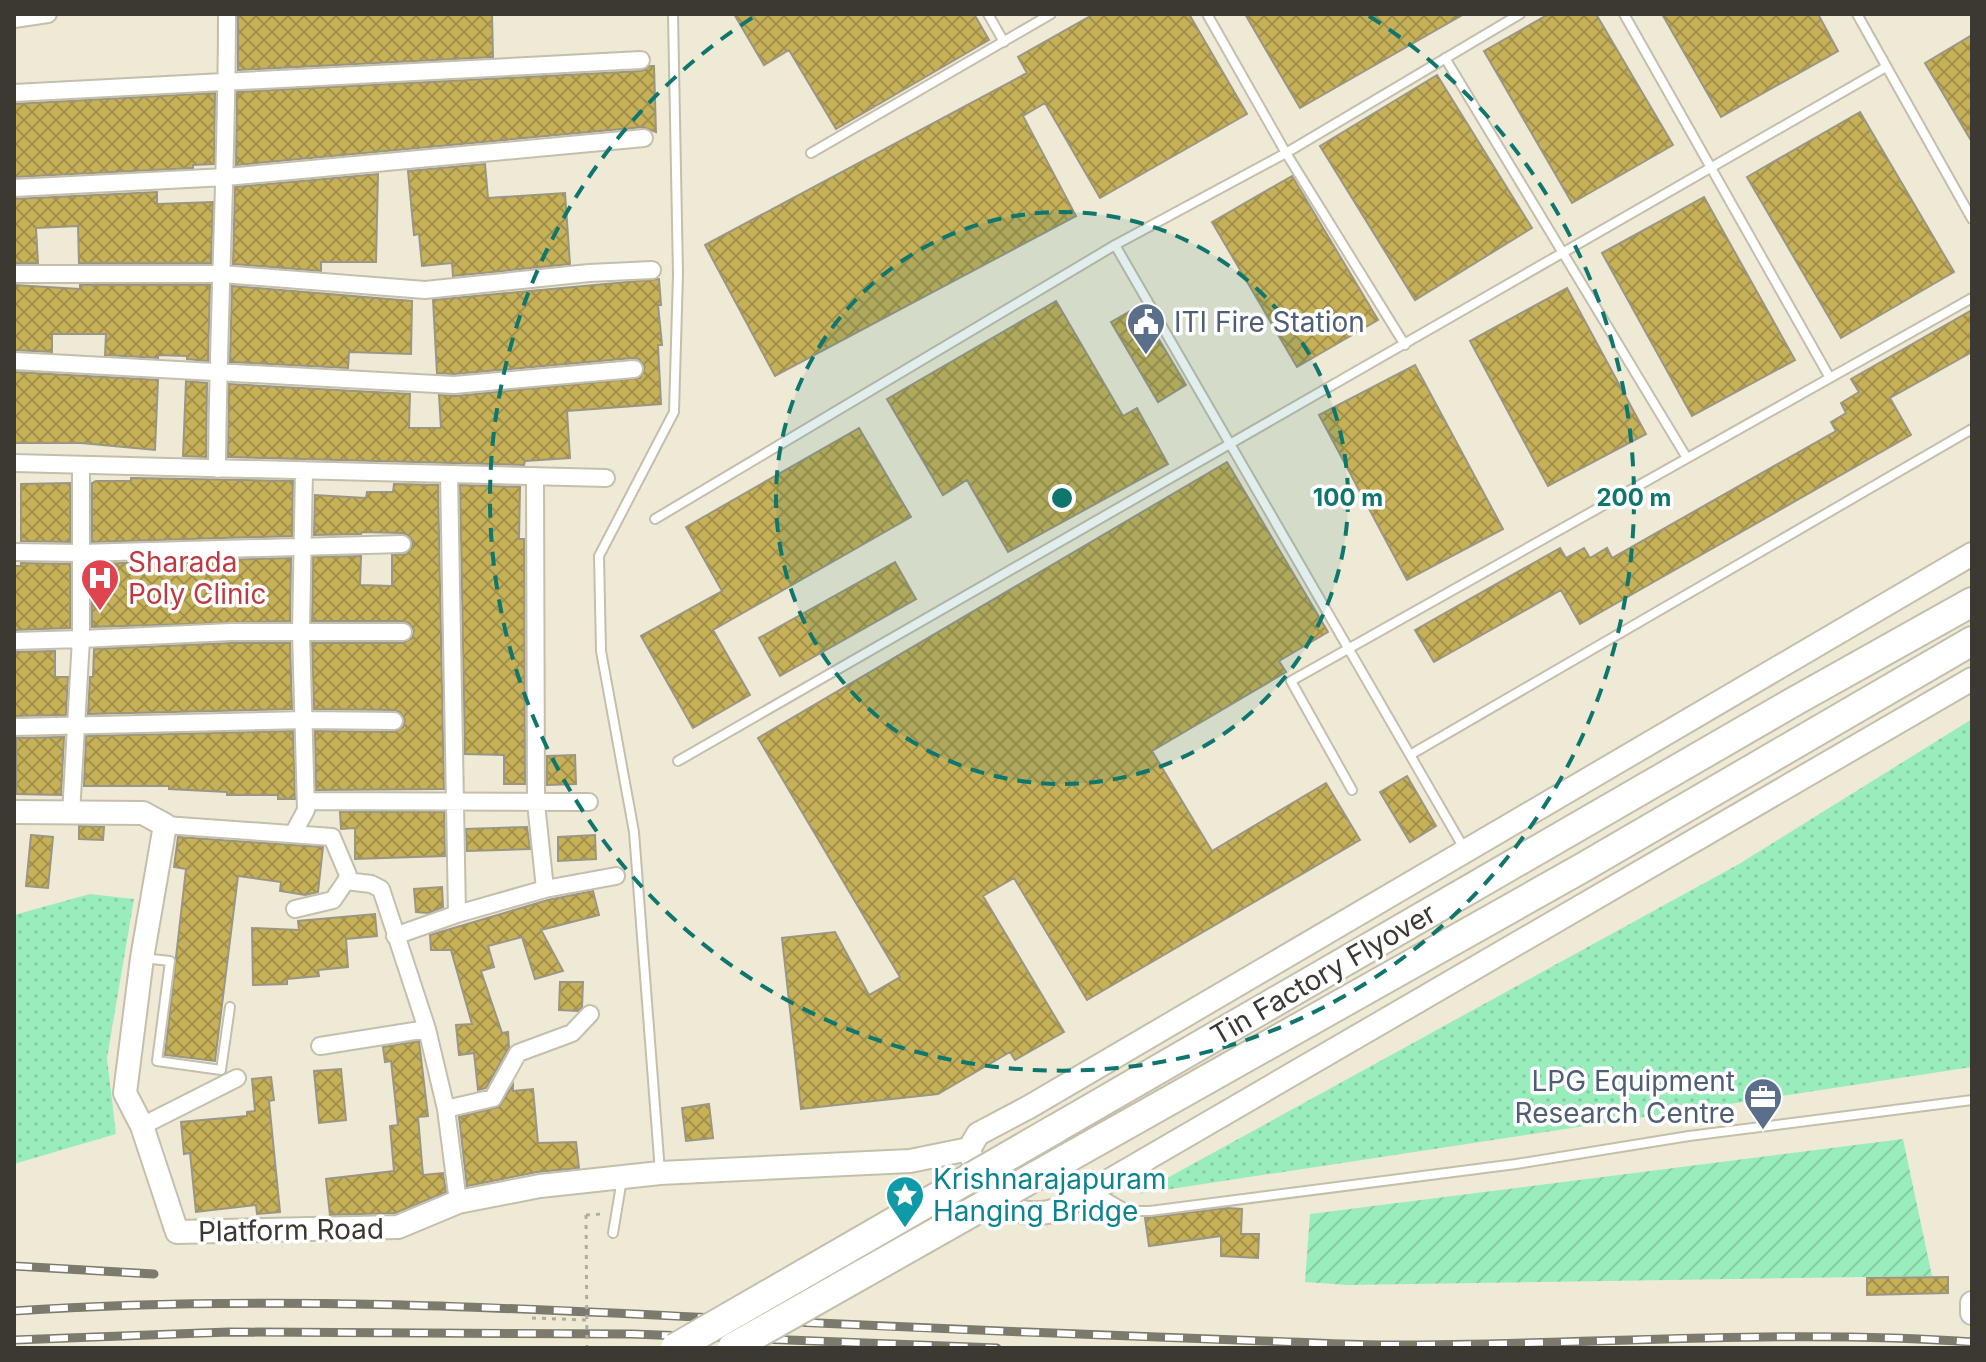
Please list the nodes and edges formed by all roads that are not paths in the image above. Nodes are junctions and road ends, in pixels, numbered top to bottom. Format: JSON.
{"nodes":[{"id":1,"x":48,"y":14,"type":"edge"},
{"id":2,"x":227,"y":14,"type":"edge"},
{"id":3,"x":673,"y":14,"type":"edge"},
{"id":4,"x":988,"y":14,"type":"edge"},
{"id":5,"x":1051,"y":14,"type":"edge"},
{"id":6,"x":1207,"y":14,"type":"edge"},
{"id":7,"x":1520,"y":14,"type":"edge"},
{"id":8,"x":1624,"y":14,"type":"edge"},
{"id":9,"x":1857,"y":14,"type":"edge"},
{"id":10,"x":14,"y":19,"type":"edge"},
{"id":11,"x":1004,"y":42,"type":"junction"},
{"id":12,"x":1445,"y":58,"type":"junction"},
{"id":13,"x":641,"y":60,"type":"dead end"},
{"id":14,"x":1886,"y":67,"type":"junction"},
{"id":15,"x":227,"y":80,"type":"junction"},
{"id":16,"x":14,"y":93,"type":"edge"},
{"id":17,"x":644,"y":138,"type":"dead end"},
{"id":18,"x":811,"y":153,"type":"dead end"},
{"id":19,"x":1286,"y":153,"type":"junction"},
{"id":20,"x":1711,"y":168,"type":"junction"},
{"id":21,"x":226,"y":177,"type":"junction"},
{"id":22,"x":14,"y":188,"type":"edge"},
{"id":23,"x":1972,"y":219,"type":"edge"},
{"id":24,"x":1115,"y":245,"type":"junction"},
{"id":25,"x":1563,"y":254,"type":"junction"},
{"id":26,"x":652,"y":270,"type":"dead end"},
{"id":27,"x":14,"y":274,"type":"edge"},
{"id":28,"x":222,"y":274,"type":"junction"},
{"id":29,"x":1972,"y":298,"type":"edge"},
{"id":30,"x":1405,"y":345,"type":"junction"},
{"id":31,"x":14,"y":361,"type":"edge"},
{"id":32,"x":634,"y":369,"type":"dead end"},
{"id":33,"x":217,"y":373,"type":"junction"},
{"id":34,"x":1830,"y":378,"type":"junction"},
{"id":35,"x":1972,"y":429,"type":"edge"},
{"id":36,"x":1231,"y":446,"type":"junction"},
{"id":37,"x":1687,"y":458,"type":"junction"},
{"id":38,"x":14,"y":463,"type":"edge"},
{"id":39,"x":81,"y":465,"type":"junction"},
{"id":40,"x":217,"y":469,"type":"junction"},
{"id":41,"x":304,"y":470,"type":"junction"},
{"id":42,"x":449,"y":474,"type":"junction"},
{"id":43,"x":535,"y":476,"type":"junction"},
{"id":44,"x":606,"y":478,"type":"dead end"},
{"id":45,"x":655,"y":519,"type":"dead end"},
{"id":46,"x":402,"y":544,"type":"dead end"},
{"id":47,"x":303,"y":547,"type":"junction"},
{"id":48,"x":14,"y":552,"type":"edge"},
{"id":49,"x":80,"y":553,"type":"junction"},
{"id":50,"x":1972,"y":554,"type":"edge"},
{"id":51,"x":1972,"y":602,"type":"edge"},
{"id":52,"x":301,"y":632,"type":"junction"},
{"id":53,"x":403,"y":632,"type":"dead end"},
{"id":54,"x":81,"y":639,"type":"junction"},
{"id":55,"x":14,"y":641,"type":"edge"},
{"id":56,"x":1972,"y":641,"type":"edge"},
{"id":57,"x":1348,"y":647,"type":"junction"},
{"id":58,"x":1972,"y":679,"type":"edge"},
{"id":59,"x":305,"y":720,"type":"junction"},
{"id":60,"x":394,"y":721,"type":"dead end"},
{"id":61,"x":77,"y":725,"type":"junction"},
{"id":62,"x":14,"y":727,"type":"edge"},
{"id":63,"x":1410,"y":755,"type":"junction"},
{"id":64,"x":678,"y":761,"type":"dead end"},
{"id":65,"x":1352,"y":790,"type":"dead end"},
{"id":66,"x":306,"y":801,"type":"junction"},
{"id":67,"x":455,"y":801,"type":"junction"},
{"id":68,"x":589,"y":802,"type":"dead end"},
{"id":69,"x":536,"y":803,"type":"junction"},
{"id":70,"x":14,"y":812,"type":"edge"},
{"id":71,"x":71,"y":814,"type":"junction"},
{"id":72,"x":165,"y":825,"type":"junction"},
{"id":73,"x":293,"y":834,"type":"junction"},
{"id":74,"x":1466,"y":851,"type":"junction"},
{"id":75,"x":616,"y":876,"type":"dead end"},
{"id":76,"x":346,"y":881,"type":"junction"},
{"id":77,"x":545,"y":889,"type":"junction"},
{"id":78,"x":295,"y":909,"type":"dead end"},
{"id":79,"x":457,"y":914,"type":"junction"},
{"id":80,"x":395,"y":936,"type":"junction"},
{"id":81,"x":142,"y":958,"type":"junction"},
{"id":82,"x":230,"y":1007,"type":"dead end"},
{"id":83,"x":590,"y":1014,"type":"dead end"},
{"id":84,"x":427,"y":1029,"type":"junction"},
{"id":85,"x":320,"y":1046,"type":"dead end"},
{"id":86,"x":237,"y":1078,"type":"dead end"},
{"id":87,"x":1972,"y":1100,"type":"edge"},
{"id":88,"x":446,"y":1109,"type":"junction"},
{"id":89,"x":142,"y":1126,"type":"junction"},
{"id":90,"x":969,"y":1149,"type":"junction"},
{"id":91,"x":660,"y":1173,"type":"junction"},
{"id":92,"x":622,"y":1177,"type":"junction"},
{"id":93,"x":1095,"y":1190,"type":"junction"},
{"id":94,"x":458,"y":1202,"type":"junction"},
{"id":95,"x":613,"y":1233,"type":"dead end"},
{"id":96,"x":1972,"y":1303,"type":"edge"},
{"id":97,"x":1972,"y":1313,"type":"edge"},
{"id":98,"x":675,"y":1348,"type":"edge"},
{"id":99,"x":732,"y":1348,"type":"edge"}],
"edges":[{"from":1,"to":10,"type":"street"},
{"from":2,"to":15,"type":"street"},
{"from":3,"to":91,"type":"lane"},
{"from":4,"to":11,"type":"lane"},
{"from":5,"to":11,"type":"lane"},
{"from":6,"to":19,"type":"lane"},
{"from":7,"to":12,"type":"lane"},
{"from":8,"to":20,"type":"lane"},
{"from":9,"to":14,"type":"lane"},
{"from":11,"to":18,"type":"lane"},
{"from":12,"to":19,"type":"lane"},
{"from":12,"to":25,"type":"lane"},
{"from":13,"to":15,"type":"street"},
{"from":14,"to":20,"type":"lane"},
{"from":14,"to":23,"type":"lane"},
{"from":15,"to":16,"type":"street"},
{"from":15,"to":21,"type":"street"},
{"from":17,"to":21,"type":"street"},
{"from":19,"to":24,"type":"lane"},
{"from":19,"to":30,"type":"lane"},
{"from":20,"to":25,"type":"lane"},
{"from":20,"to":34,"type":"lane"},
{"from":21,"to":22,"type":"street"},
{"from":21,"to":28,"type":"street"},
{"from":24,"to":36,"type":"lane"},
{"from":24,"to":45,"type":"lane"},
{"from":25,"to":30,"type":"lane"},
{"from":25,"to":37,"type":"lane"},
{"from":26,"to":28,"type":"street"},
{"from":27,"to":28,"type":"street"},
{"from":28,"to":33,"type":"street"},
{"from":29,"to":34,"type":"lane"},
{"from":30,"to":36,"type":"lane"},
{"from":31,"to":33,"type":"street"},
{"from":32,"to":33,"type":"street"},
{"from":33,"to":40,"type":"street"},
{"from":34,"to":37,"type":"lane"},
{"from":35,"to":63,"type":"lane"},
{"from":36,"to":57,"type":"lane"},
{"from":36,"to":64,"type":"lane"},
{"from":37,"to":57,"type":"lane"},
{"from":38,"to":39,"type":"street"},
{"from":39,"to":40,"type":"street"},
{"from":39,"to":49,"type":"street"},
{"from":40,"to":41,"type":"street"},
{"from":41,"to":42,"type":"street"},
{"from":41,"to":47,"type":"street"},
{"from":42,"to":43,"type":"street"},
{"from":42,"to":67,"type":"street"},
{"from":43,"to":44,"type":"street"},
{"from":43,"to":69,"type":"street"},
{"from":46,"to":47,"type":"street"},
{"from":47,"to":49,"type":"street"},
{"from":47,"to":52,"type":"street"},
{"from":48,"to":49,"type":"street"},
{"from":49,"to":54,"type":"street"},
{"from":50,"to":74,"type":"street"},
{"from":51,"to":98,"type":"highway","name":"Tin Factory Flyover","bridge":true},
{"from":52,"to":53,"type":"street"},
{"from":52,"to":54,"type":"street"},
{"from":52,"to":59,"type":"street"},
{"from":54,"to":55,"type":"street"},
{"from":54,"to":61,"type":"street"},
{"from":56,"to":99,"type":"highway","name":"Tin Factory Flyover","bridge":true},
{"from":57,"to":63,"type":"lane"},
{"from":57,"to":65,"type":"lane"},
{"from":58,"to":93,"type":"street"},
{"from":59,"to":60,"type":"street"},
{"from":59,"to":61,"type":"street"},
{"from":59,"to":66,"type":"street"},
{"from":61,"to":62,"type":"street"},
{"from":61,"to":71,"type":"street"},
{"from":63,"to":74,"type":"lane"},
{"from":66,"to":67,"type":"street"},
{"from":66,"to":73,"type":"street"},
{"from":67,"to":69,"type":"street"},
{"from":67,"to":79,"type":"street"},
{"from":68,"to":69,"type":"street"},
{"from":69,"to":77,"type":"street"},
{"from":70,"to":71,"type":"street"},
{"from":71,"to":72,"type":"street"},
{"from":72,"to":73,"type":"street"},
{"from":72,"to":81,"type":"street","name":"Platform Road"},
{"from":73,"to":76,"type":"street"},
{"from":74,"to":90,"type":"street"},
{"from":75,"to":77,"type":"street"},
{"from":76,"to":78,"type":"street"},
{"from":76,"to":80,"type":"street"},
{"from":77,"to":79,"type":"street"},
{"from":79,"to":80,"type":"street"},
{"from":80,"to":84,"type":"street"},
{"from":81,"to":82,"type":"lane"},
{"from":81,"to":89,"type":"street","name":"Platform Road"},
{"from":83,"to":88,"type":"street"},
{"from":84,"to":85,"type":"street"},
{"from":84,"to":88,"type":"street"},
{"from":86,"to":89,"type":"street"},
{"from":87,"to":93,"type":"lane"},
{"from":88,"to":94,"type":"street"},
{"from":89,"to":94,"type":"street","name":"Platform Road"},
{"from":90,"to":91,"type":"street","name":"Platform Road"},
{"from":90,"to":93,"type":"street"},
{"from":91,"to":92,"type":"street","name":"Platform Road"},
{"from":92,"to":94,"type":"street","name":"Platform Road"},
{"from":92,"to":95,"type":"lane"},
{"from":96,"to":97,"type":"street"}]}
